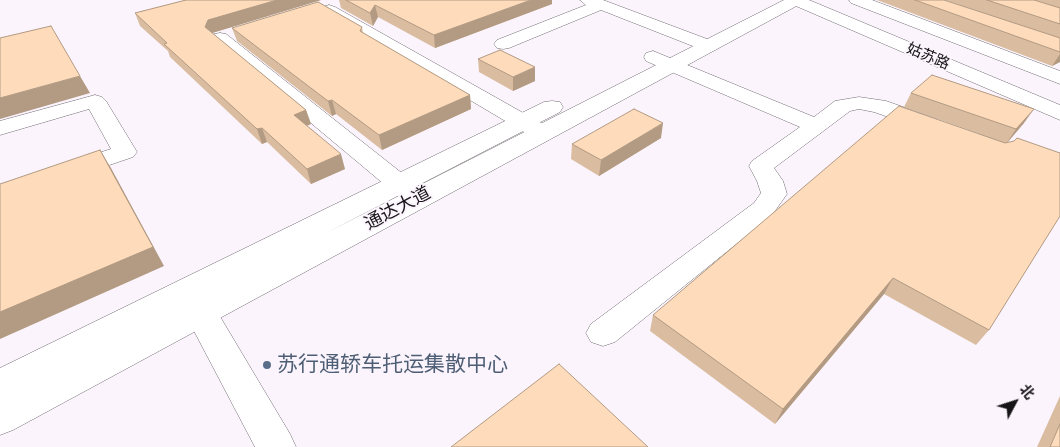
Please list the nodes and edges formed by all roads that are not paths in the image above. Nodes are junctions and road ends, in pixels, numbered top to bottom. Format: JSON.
{"nodes":[{"id":1,"x":345,"y":0,"type":"edge"},
{"id":2,"x":765,"y":0,"type":"edge"},
{"id":3,"x":795,"y":0,"type":"edge"},
{"id":4,"x":857,"y":0,"type":"edge"},
{"id":5,"x":594,"y":2,"type":"edge"},
{"id":6,"x":238,"y":32,"type":"edge"},
{"id":7,"x":699,"y":42,"type":"junction"},
{"id":8,"x":503,"y":44,"type":"dead end"},
{"id":9,"x":663,"y":61,"type":"junction"},
{"id":10,"x":1060,"y":78,"type":"edge"},
{"id":11,"x":1060,"y":113,"type":"edge"},
{"id":12,"x":816,"y":126,"type":"junction"},
{"id":13,"x":0,"y":128,"type":"edge"},
{"id":14,"x":533,"y":128,"type":"junction"},
{"id":15,"x":951,"y":132,"type":"edge"},
{"id":16,"x":409,"y":191,"type":"junction"},
{"id":17,"x":0,"y":194,"type":"edge"},
{"id":18,"x":195,"y":301,"type":"junction"},
{"id":19,"x":603,"y":333,"type":"dead end"},
{"id":20,"x":0,"y":385,"type":"edge"},
{"id":21,"x":0,"y":418,"type":"edge"},
{"id":22,"x":276,"y":447,"type":"edge"}],
"edges":[{"from":1,"to":14,"type":"main road"},
{"from":2,"to":7,"type":"main road","name":"通达大道"},
{"from":3,"to":7,"type":"main road","name":"通达大道"},
{"from":3,"to":11,"type":"main road","name":"姑苏路"},
{"from":4,"to":10,"type":"main road"},
{"from":5,"to":7,"type":"main road"},
{"from":5,"to":8,"type":"main road"},
{"from":6,"to":16,"type":"main road"},
{"from":7,"to":9,"type":"main road","name":"通达大道"},
{"from":9,"to":12,"type":"main road"},
{"from":9,"to":14,"type":"main road","name":"通达大道"},
{"from":12,"to":15,"type":"main road"},
{"from":12,"to":19,"type":"main road"},
{"from":13,"to":17,"type":"main road"},
{"from":14,"to":16,"type":"main road","name":"通达大道"},
{"from":16,"to":18,"type":"main road","name":"通达大道"},
{"from":18,"to":20,"type":"main road","name":"通达大道"},
{"from":18,"to":21,"type":"main road","name":"通达大道"},
{"from":18,"to":22,"type":"main road"}]}
